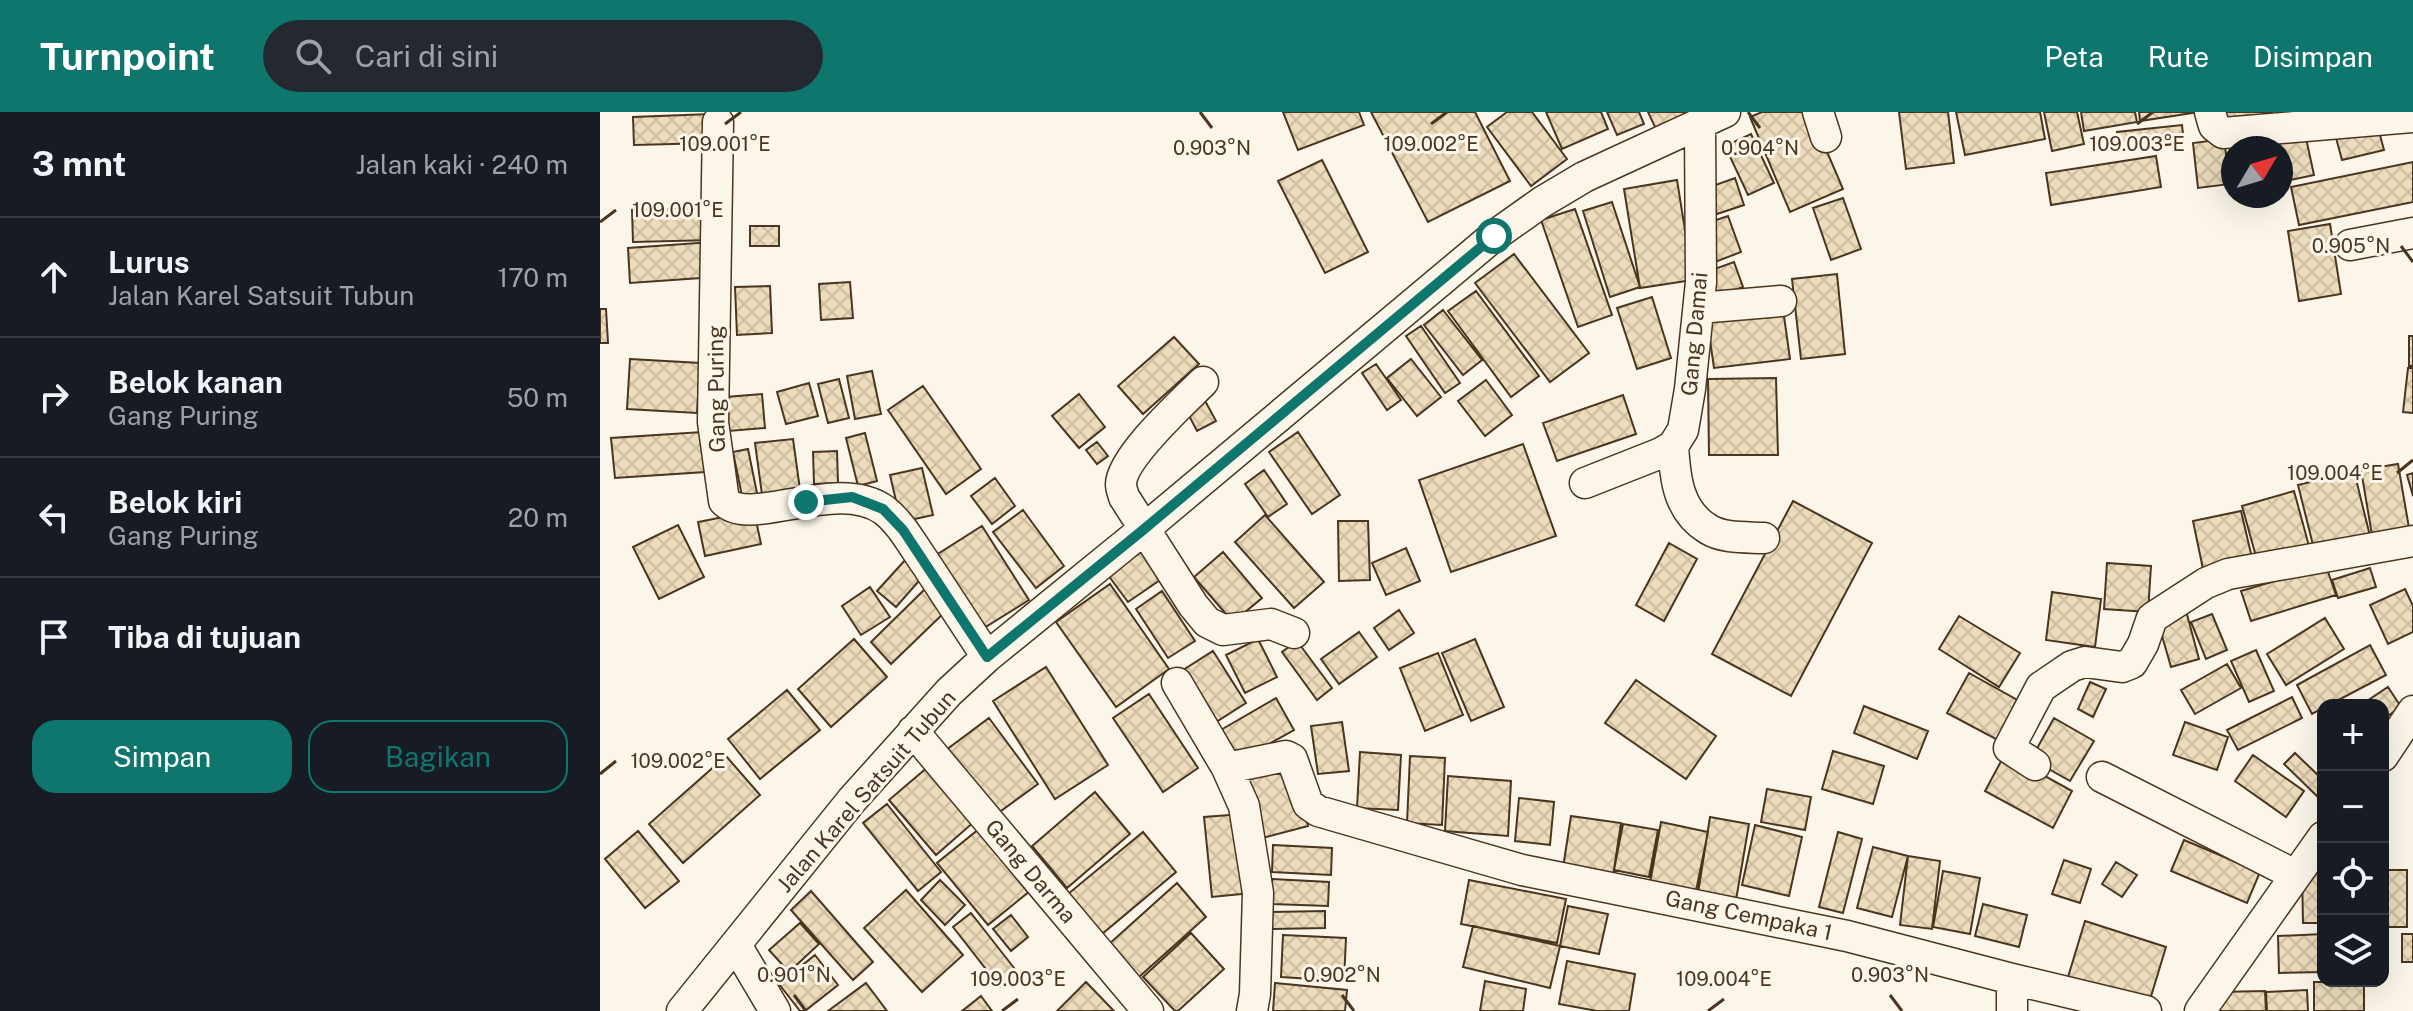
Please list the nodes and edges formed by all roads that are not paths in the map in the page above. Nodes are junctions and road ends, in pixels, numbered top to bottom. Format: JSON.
{"nodes":[{"id":1,"x":2210,"y":112,"type":"edge"},
{"id":2,"x":2413,"y":117,"type":"edge"},
{"id":3,"x":1712,"y":118,"type":"edge"},
{"id":4,"x":718,"y":122,"type":"dead end"},
{"id":5,"x":2413,"y":233,"type":"edge"},
{"id":6,"x":2350,"y":245,"type":"dead end"},
{"id":7,"x":1781,"y":301,"type":"dead end"},
{"id":8,"x":1699,"y":308,"type":"junction"},
{"id":9,"x":1203,"y":382,"type":"dead end"},
{"id":10,"x":1673,"y":446,"type":"junction"},
{"id":11,"x":1585,"y":483,"type":"dead end"},
{"id":12,"x":1143,"y":530,"type":"junction"},
{"id":13,"x":1764,"y":538,"type":"dead end"},
{"id":14,"x":2413,"y":541,"type":"edge"},
{"id":15,"x":1294,"y":633,"type":"dead end"},
{"id":16,"x":987,"y":657,"type":"junction"},
{"id":17,"x":1177,"y":683,"type":"dead end"},
{"id":18,"x":2413,"y":711,"type":"edge"},
{"id":19,"x":913,"y":731,"type":"junction"},
{"id":20,"x":2389,"y":747,"type":"edge"},
{"id":21,"x":2035,"y":765,"type":"dead end"},
{"id":22,"x":1227,"y":768,"type":"junction"},
{"id":23,"x":2102,"y":777,"type":"dead end"},
{"id":24,"x":2319,"y":843,"type":"edge"},
{"id":25,"x":2295,"y":875,"type":"junction"},
{"id":26,"x":736,"y":945,"type":"junction"},
{"id":27,"x":2012,"y":979,"type":"junction"},
{"id":28,"x":682,"y":1011,"type":"edge"},
{"id":29,"x":775,"y":1011,"type":"edge"},
{"id":30,"x":1148,"y":1011,"type":"edge"},
{"id":31,"x":1252,"y":1011,"type":"edge"},
{"id":32,"x":2012,"y":1011,"type":"edge"},
{"id":33,"x":2146,"y":1011,"type":"edge"},
{"id":34,"x":2200,"y":1011,"type":"edge"}],
"edges":[{"from":1,"to":2,"type":"street"},
{"from":3,"to":8,"type":"street","name":"Gang Damai"},
{"from":3,"to":12,"type":"street","name":"Jalan Karel Satsuit Tubun"},
{"from":4,"to":16,"type":"street","name":"Gang Puring"},
{"from":5,"to":6,"type":"street"},
{"from":7,"to":8,"type":"street"},
{"from":8,"to":10,"type":"street","name":"Gang Damai"},
{"from":9,"to":12,"type":"street"},
{"from":10,"to":11,"type":"street"},
{"from":10,"to":13,"type":"street"},
{"from":12,"to":15,"type":"street"},
{"from":12,"to":16,"type":"street","name":"Jalan Karel Satsuit Tubun"},
{"from":14,"to":21,"type":"street"},
{"from":16,"to":19,"type":"street","name":"Jalan Karel Satsuit Tubun"},
{"from":17,"to":22,"type":"street"},
{"from":18,"to":20,"type":"street"},
{"from":19,"to":26,"type":"street","name":"Jalan Karel Satsuit Tubun"},
{"from":19,"to":30,"type":"street","name":"Gang Darma"},
{"from":22,"to":27,"type":"street","name":"Gang Cempaka 1"},
{"from":22,"to":31,"type":"street"},
{"from":23,"to":25,"type":"street"},
{"from":24,"to":25,"type":"street"},
{"from":25,"to":34,"type":"street"},
{"from":26,"to":28,"type":"street","name":"Jalan Karel Satsuit Tubun"},
{"from":26,"to":29,"type":"street"},
{"from":27,"to":32,"type":"street"},
{"from":27,"to":33,"type":"street","name":"Gang Cempaka 1"}]}
